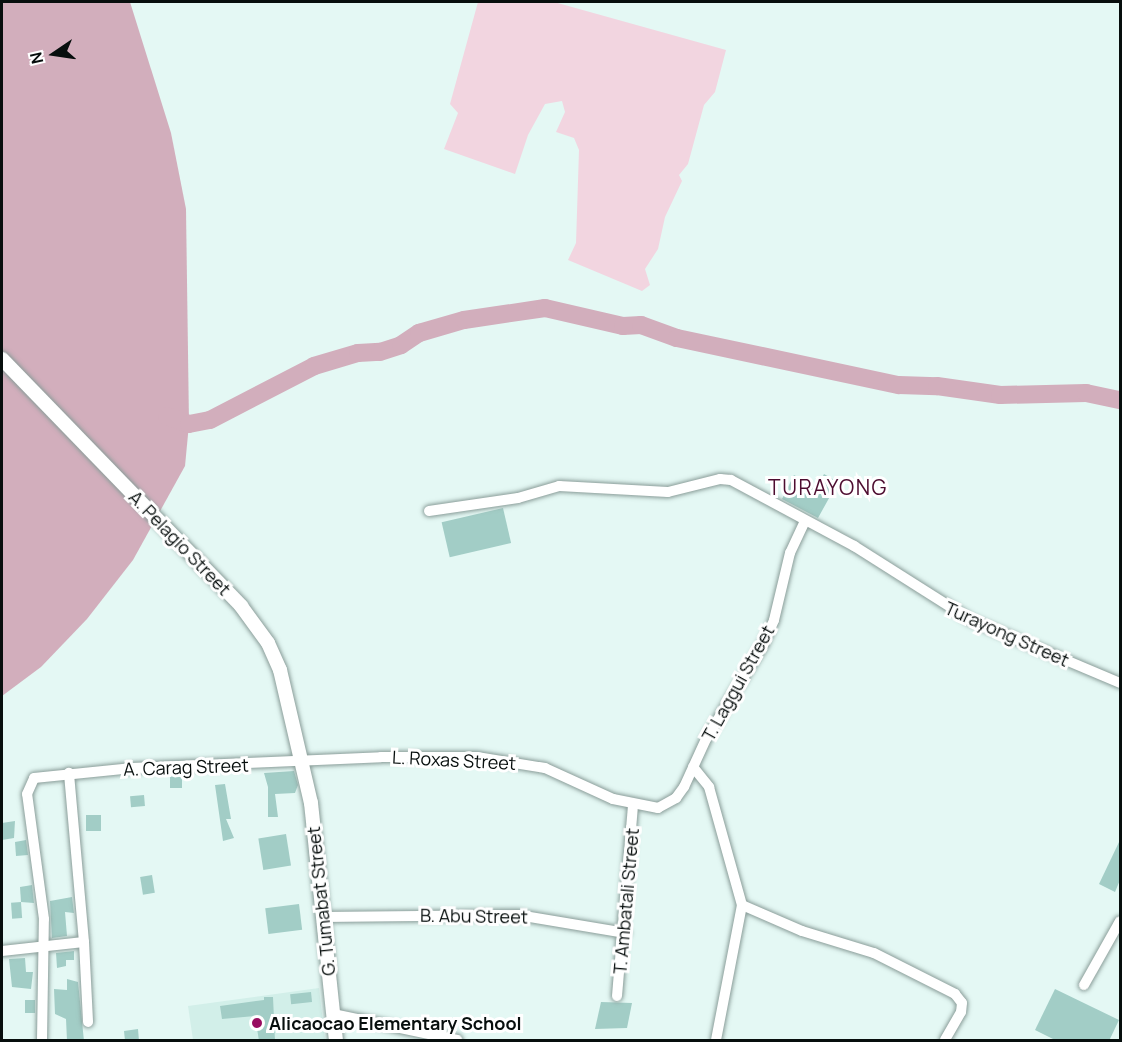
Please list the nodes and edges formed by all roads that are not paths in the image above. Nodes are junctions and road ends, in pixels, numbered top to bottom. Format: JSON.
{"nodes":[{"id":1,"x":2,"y":359,"type":"edge"},
{"id":2,"x":429,"y":511,"type":"dead end"},
{"id":3,"x":805,"y":521,"type":"junction"},
{"id":4,"x":1120,"y":683,"type":"edge"},
{"id":5,"x":303,"y":761,"type":"junction"},
{"id":6,"x":693,"y":767,"type":"junction"},
{"id":7,"x":69,"y":773,"type":"junction"},
{"id":8,"x":633,"y":806,"type":"junction"},
{"id":9,"x":742,"y":905,"type":"junction"},
{"id":10,"x":322,"y":917,"type":"junction"},
{"id":11,"x":1120,"y":921,"type":"edge"},
{"id":12,"x":624,"y":933,"type":"junction"},
{"id":13,"x":84,"y":942,"type":"junction"},
{"id":14,"x":44,"y":946,"type":"junction"},
{"id":15,"x":2,"y":951,"type":"edge"},
{"id":16,"x":1084,"y":986,"type":"dead end"},
{"id":17,"x":617,"y":996,"type":"dead end"},
{"id":18,"x":333,"y":1014,"type":"junction"},
{"id":19,"x":88,"y":1022,"type":"dead end"},
{"id":20,"x":42,"y":1041,"type":"edge"},
{"id":21,"x":336,"y":1041,"type":"edge"},
{"id":22,"x":457,"y":1041,"type":"edge"},
{"id":23,"x":716,"y":1041,"type":"edge"},
{"id":24,"x":945,"y":1041,"type":"edge"}],
"edges":[{"from":1,"to":5,"type":"main road","name":"A. Pelagio Street"},
{"from":2,"to":3,"type":"street","name":"Turayong Street"},
{"from":3,"to":4,"type":"street","name":"Turayong Street"},
{"from":3,"to":6,"type":"street","name":"T. Laggui Street"},
{"from":5,"to":7,"type":"street","name":"A. Carag Street"},
{"from":5,"to":8,"type":"street","name":"L. Roxas Street"},
{"from":5,"to":10,"type":"main road","name":"G. Tumabat Street"},
{"from":6,"to":8,"type":"street","name":"T. Laggui Street"},
{"from":6,"to":9,"type":"street"},
{"from":7,"to":13,"type":"street"},
{"from":7,"to":14,"type":"street","name":"A. Carag Street"},
{"from":8,"to":12,"type":"street","name":"T. Ambatali Street"},
{"from":9,"to":23,"type":"street"},
{"from":9,"to":24,"type":"street"},
{"from":10,"to":12,"type":"street","name":"B. Abu Street"},
{"from":10,"to":18,"type":"main road","name":"G. Tumabat Street"},
{"from":11,"to":16,"type":"street"},
{"from":12,"to":17,"type":"street","name":"T. Ambatali Street"},
{"from":13,"to":14,"type":"street"},
{"from":13,"to":19,"type":"street"},
{"from":14,"to":15,"type":"street"},
{"from":14,"to":20,"type":"street","name":"A. Carag Street"},
{"from":18,"to":21,"type":"main road","name":"G. Tumabat Street"},
{"from":18,"to":22,"type":"street"}]}
